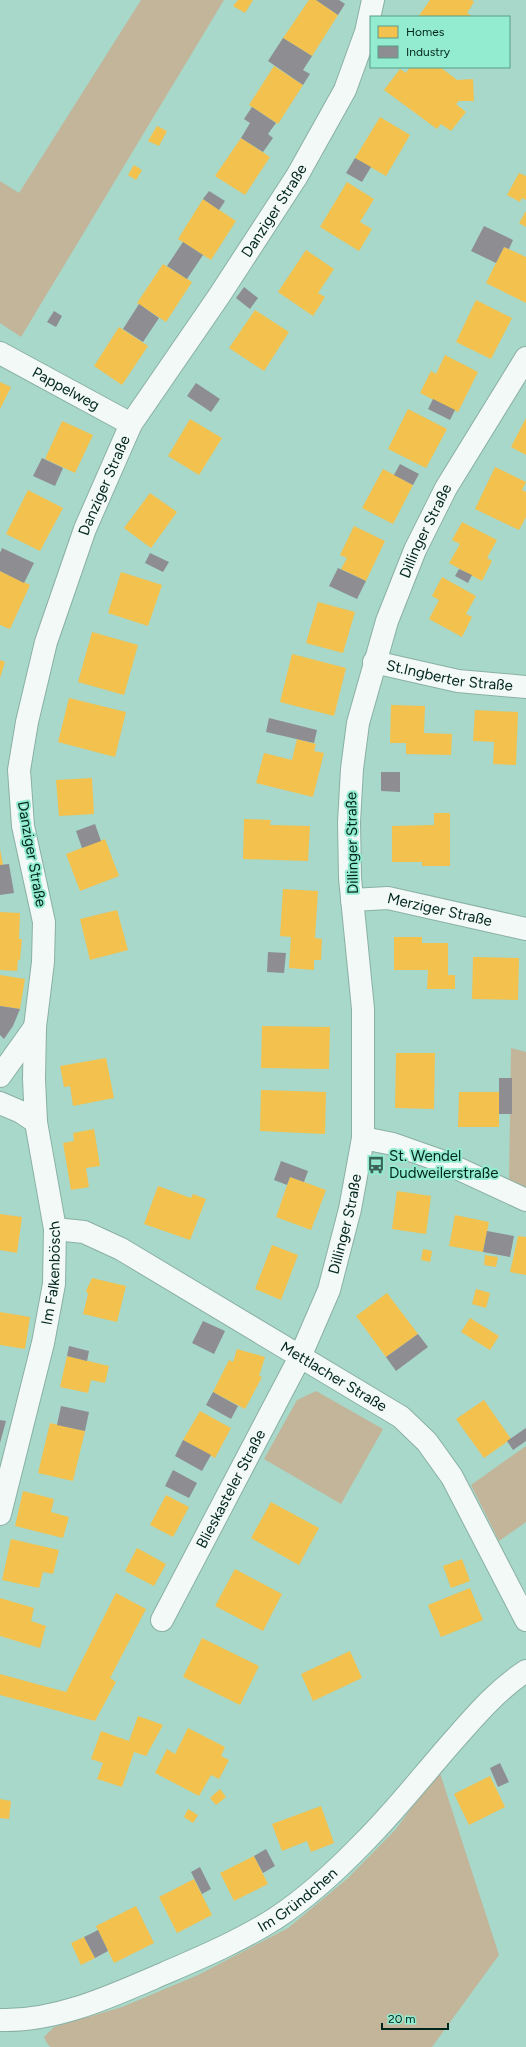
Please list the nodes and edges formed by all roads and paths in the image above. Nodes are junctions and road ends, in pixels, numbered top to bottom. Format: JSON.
{"nodes":[{"id":1,"x":373,"y":0,"type":"edge"},
{"id":2,"x":0,"y":353,"type":"edge"},
{"id":3,"x":526,"y":358,"type":"edge"},
{"id":4,"x":131,"y":424,"type":"junction"},
{"id":5,"x":374,"y":662,"type":"junction"},
{"id":6,"x":526,"y":687,"type":"edge"},
{"id":7,"x":352,"y":900,"type":"junction"},
{"id":8,"x":526,"y":929,"type":"edge"},
{"id":9,"x":35,"y":1027,"type":"junction"},
{"id":10,"x":0,"y":1076,"type":"edge"},
{"id":11,"x":0,"y":1103,"type":"edge"},
{"id":12,"x":36,"y":1122,"type":"junction"},
{"id":13,"x":363,"y":1138,"type":"junction"},
{"id":14,"x":526,"y":1200,"type":"edge"},
{"id":15,"x":55,"y":1228,"type":"junction"},
{"id":16,"x":300,"y":1357,"type":"junction"},
{"id":17,"x":0,"y":1514,"type":"edge"},
{"id":18,"x":162,"y":1620,"type":"dead end"},
{"id":19,"x":526,"y":1620,"type":"edge"},
{"id":20,"x":526,"y":1672,"type":"edge"},
{"id":21,"x":0,"y":2020,"type":"edge"}],
"edges":[{"from":1,"to":4,"type":"street","name":"Danziger Straße"},
{"from":2,"to":4,"type":"street","name":"Pappelweg"},
{"from":3,"to":5,"type":"street","name":"Dillinger Straße"},
{"from":4,"to":9,"type":"street","name":"Danziger Straße"},
{"from":5,"to":6,"type":"street","name":"St.Ingberter Straße"},
{"from":5,"to":7,"type":"street","name":"Dillinger Straße"},
{"from":7,"to":8,"type":"street","name":"Merziger Straße"},
{"from":7,"to":13,"type":"street","name":"Dillinger Straße"},
{"from":9,"to":10,"type":"street"},
{"from":9,"to":12,"type":"street","name":"Im Falkenbösch"},
{"from":11,"to":12,"type":"street"},
{"from":12,"to":15,"type":"street","name":"Im Falkenbösch"},
{"from":13,"to":14,"type":"street"},
{"from":13,"to":16,"type":"street","name":"Dillinger Straße"},
{"from":15,"to":16,"type":"street","name":"Mettlacher Straße"},
{"from":15,"to":17,"type":"street","name":"Im Falkenbösch"},
{"from":16,"to":18,"type":"street","name":"Blieskasteler Straße"},
{"from":16,"to":19,"type":"street","name":"Mettlacher Straße"},
{"from":20,"to":21,"type":"street","name":"Im Gründchen"}]}
